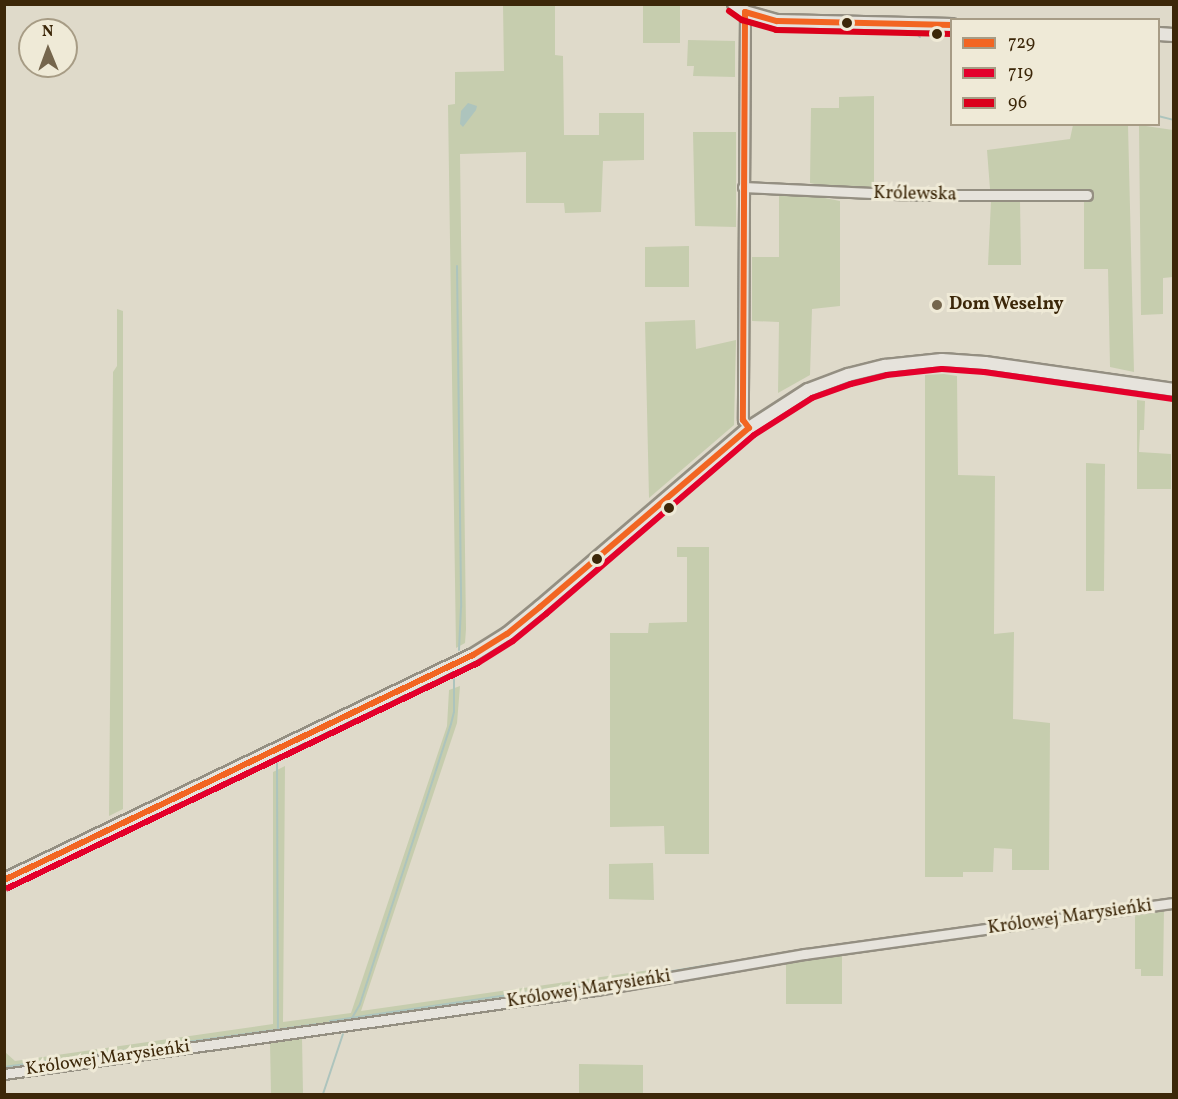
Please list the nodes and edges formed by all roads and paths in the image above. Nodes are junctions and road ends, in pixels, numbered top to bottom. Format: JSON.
{"nodes":[{"id":1,"x":739,"y":8,"type":"edge"},
{"id":2,"x":950,"y":25,"type":"edge"},
{"id":3,"x":743,"y":187,"type":"junction"},
{"id":4,"x":1087,"y":195,"type":"dead end"},
{"id":5,"x":1173,"y":390,"type":"edge"},
{"id":6,"x":749,"y":428,"type":"junction"},
{"id":7,"x":4,"y":880,"type":"edge"},
{"id":8,"x":1173,"y":903,"type":"edge"},
{"id":9,"x":4,"y":1074,"type":"edge"}],
"edges":[{"from":1,"to":2,"type":"main road"},
{"from":1,"to":3,"type":"street"},
{"from":3,"to":4,"type":"street","name":"Królewska"},
{"from":3,"to":6,"type":"street"},
{"from":5,"to":6,"type":"main road"},
{"from":6,"to":7,"type":"main road"},
{"from":8,"to":9,"type":"street","name":"Królowej Marysieńki"}]}
